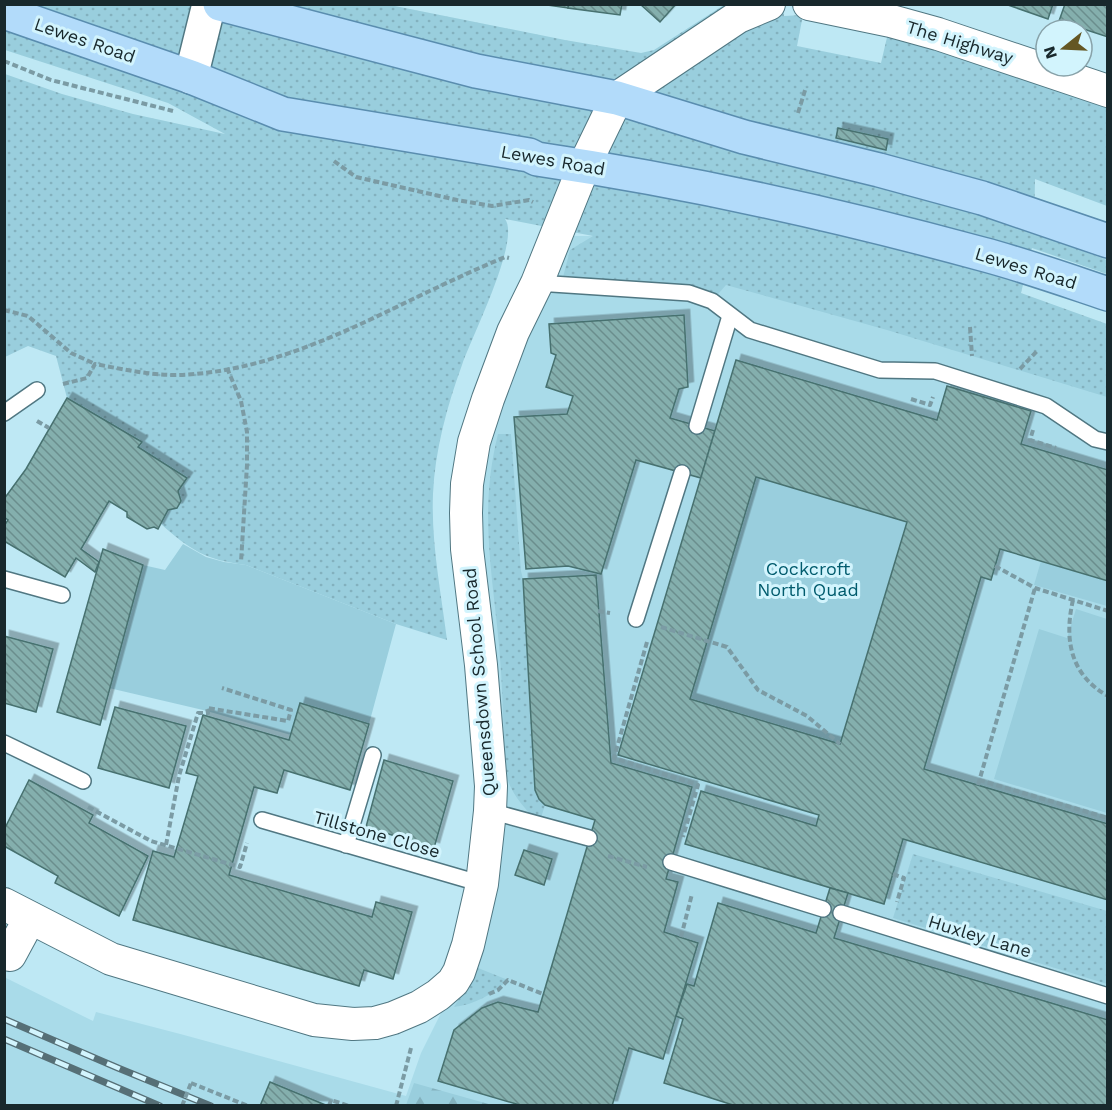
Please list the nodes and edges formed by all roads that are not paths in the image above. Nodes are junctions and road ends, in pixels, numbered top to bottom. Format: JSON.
{"nodes":[{"id":1,"x":209,"y":4,"type":"edge"},
{"id":2,"x":220,"y":4,"type":"edge"},
{"id":3,"x":769,"y":4,"type":"edge"},
{"id":4,"x":809,"y":4,"type":"edge"},
{"id":5,"x":4,"y":12,"type":"edge"},
{"id":6,"x":191,"y":77,"type":"junction"},
{"id":7,"x":1107,"y":91,"type":"edge"},
{"id":8,"x":617,"y":98,"type":"junction"},
{"id":9,"x":584,"y":166,"type":"junction"},
{"id":10,"x":1107,"y":241,"type":"edge"},
{"id":11,"x":537,"y":283,"type":"junction"},
{"id":12,"x":1107,"y":294,"type":"edge"},
{"id":13,"x":730,"y":316,"type":"junction"},
{"id":14,"x":37,"y":390,"type":"road end"},
{"id":15,"x":4,"y":413,"type":"edge"},
{"id":16,"x":697,"y":426,"type":"dead end"},
{"id":17,"x":1107,"y":442,"type":"edge"},
{"id":18,"x":682,"y":473,"type":"dead end"},
{"id":19,"x":4,"y":579,"type":"edge"},
{"id":20,"x":62,"y":596,"type":"dead end"},
{"id":21,"x":636,"y":619,"type":"dead end"},
{"id":22,"x":4,"y":743,"type":"edge"},
{"id":23,"x":373,"y":755,"type":"dead end"},
{"id":24,"x":83,"y":781,"type":"road end"},
{"id":25,"x":490,"y":810,"type":"junction"},
{"id":26,"x":262,"y":820,"type":"road end"},
{"id":27,"x":589,"y":838,"type":"dead end"},
{"id":28,"x":346,"y":845,"type":"junction"},
{"id":29,"x":673,"y":863,"type":"road end"},
{"id":30,"x":482,"y":884,"type":"junction"},
{"id":31,"x":823,"y":909,"type":"dead end"},
{"id":32,"x":17,"y":911,"type":"edge"},
{"id":33,"x":841,"y":913,"type":"dead end"},
{"id":34,"x":10,"y":956,"type":"dead end"},
{"id":35,"x":1107,"y":996,"type":"edge"}],
"edges":[{"from":1,"to":6,"type":"street"},
{"from":2,"to":8,"type":"main road"},
{"from":3,"to":8,"type":"street"},
{"from":4,"to":7,"type":"street","name":"The Highway"},
{"from":5,"to":6,"type":"main road","name":"Lewes Road"},
{"from":6,"to":9,"type":"main road","name":"Lewes Road"},
{"from":8,"to":9,"type":"street","name":"Queensdown School Road"},
{"from":8,"to":10,"type":"main road"},
{"from":9,"to":11,"type":"street","name":"Queensdown School Road"},
{"from":9,"to":12,"type":"main road","name":"Lewes Road"},
{"from":11,"to":13,"type":"lane"},
{"from":11,"to":25,"type":"street","name":"Queensdown School Road"},
{"from":13,"to":16,"type":"lane"},
{"from":13,"to":17,"type":"lane"},
{"from":14,"to":15,"type":"lane"},
{"from":18,"to":21,"type":"lane"},
{"from":19,"to":20,"type":"lane"},
{"from":22,"to":24,"type":"lane"},
{"from":23,"to":28,"type":"lane"},
{"from":25,"to":27,"type":"lane"},
{"from":25,"to":30,"type":"street","name":"Queensdown School Road"},
{"from":26,"to":28,"type":"lane","name":"Tillstone Close"},
{"from":28,"to":30,"type":"lane","name":"Tillstone Close"},
{"from":29,"to":31,"type":"lane"},
{"from":30,"to":32,"type":"street","name":"Queensdown School Road"},
{"from":32,"to":34,"type":"street","name":"Queensdown School Road"},
{"from":33,"to":35,"type":"lane","name":"Huxley Lane"}]}
